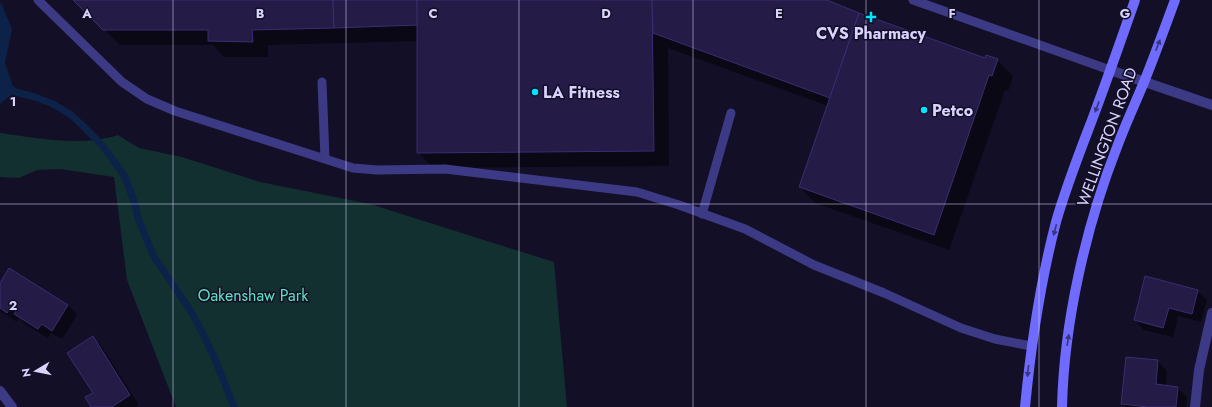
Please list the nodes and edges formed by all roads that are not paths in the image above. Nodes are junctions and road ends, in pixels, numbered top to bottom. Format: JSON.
{"nodes":[{"id":1,"x":38,"y":0,"type":"edge"},
{"id":2,"x":913,"y":0,"type":"edge"},
{"id":3,"x":1135,"y":0,"type":"edge"},
{"id":4,"x":1175,"y":0,"type":"edge"},
{"id":5,"x":1110,"y":70,"type":"junction"},
{"id":6,"x":1144,"y":81,"type":"junction"},
{"id":7,"x":322,"y":82,"type":"dead end"},
{"id":8,"x":1212,"y":105,"type":"edge"},
{"id":9,"x":731,"y":113,"type":"dead end"},
{"id":10,"x":325,"y":158,"type":"junction"},
{"id":11,"x":702,"y":214,"type":"junction"},
{"id":12,"x":1212,"y":313,"type":"edge"},
{"id":13,"x":1031,"y":346,"type":"junction"},
{"id":14,"x":0,"y":391,"type":"edge"},
{"id":15,"x":12,"y":407,"type":"edge"},
{"id":16,"x":1025,"y":407,"type":"edge"},
{"id":17,"x":1062,"y":407,"type":"edge"},
{"id":18,"x":1195,"y":407,"type":"edge"}],
"edges":[{"from":1,"to":10,"type":"lane"},
{"from":2,"to":5,"type":"lane"},
{"from":3,"to":5,"type":"main road","name":"WELLINGTON ROAD"},
{"from":6,"to":4,"type":"main road","name":"WELLINGTON ROAD","one_way":true},
{"from":5,"to":6,"type":"street"},
{"from":5,"to":13,"type":"main road","name":"WELLINGTON ROAD","one_way":true},
{"from":6,"to":8,"type":"street"},
{"from":17,"to":6,"type":"main road","name":"WELLINGTON ROAD","one_way":true},
{"from":7,"to":10,"type":"lane"},
{"from":9,"to":11,"type":"lane"},
{"from":10,"to":11,"type":"lane"},
{"from":11,"to":13,"type":"lane"},
{"from":12,"to":18,"type":"street"},
{"from":13,"to":16,"type":"main road","name":"WELLINGTON ROAD","one_way":true},
{"from":14,"to":15,"type":"street"}]}
